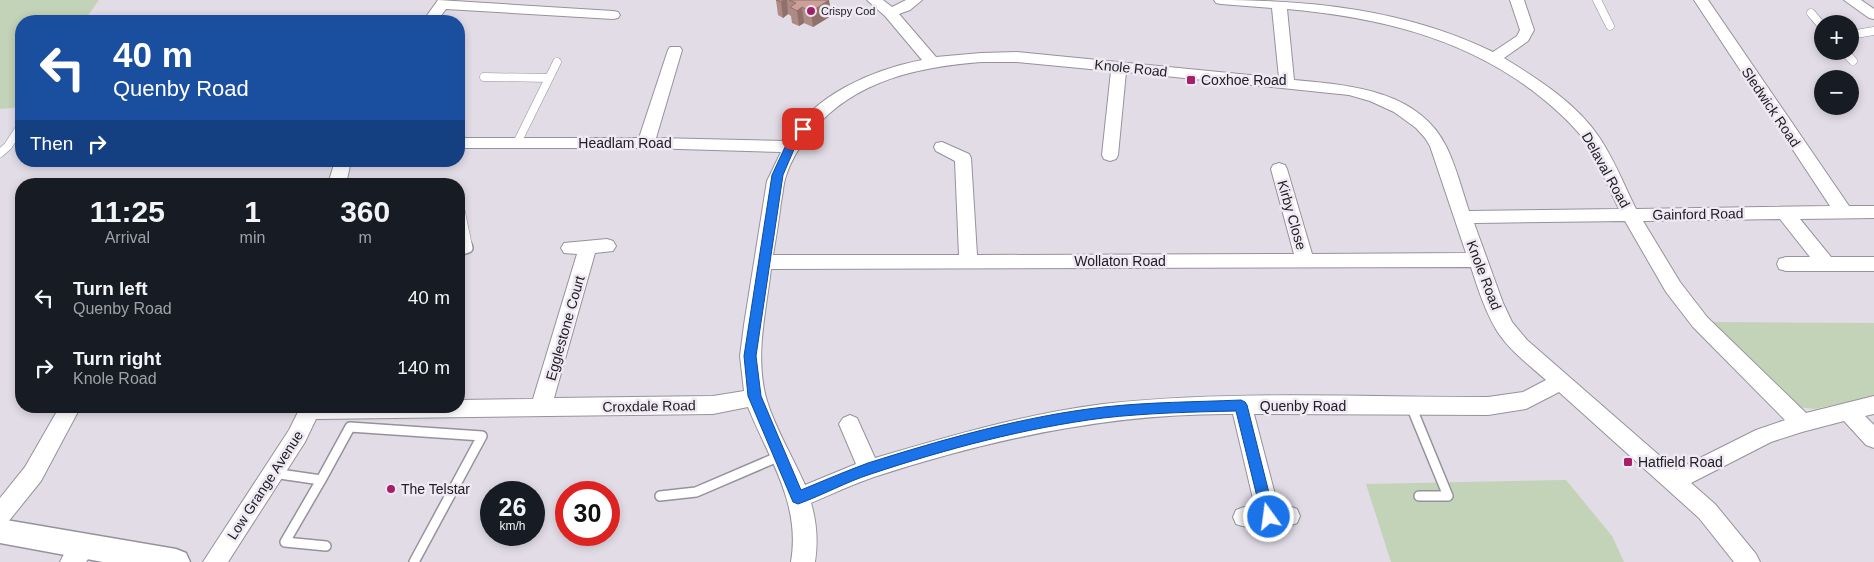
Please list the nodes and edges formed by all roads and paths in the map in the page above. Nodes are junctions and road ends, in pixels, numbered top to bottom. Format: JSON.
{"nodes":[{"id":1,"x":874,"y":0,"type":"edge"},
{"id":2,"x":915,"y":0,"type":"edge"},
{"id":3,"x":1222,"y":0,"type":"edge"},
{"id":4,"x":1517,"y":0,"type":"edge"},
{"id":5,"x":1597,"y":0,"type":"edge"},
{"id":6,"x":1701,"y":0,"type":"edge"},
{"id":7,"x":1851,"y":0,"type":"edge"},
{"id":8,"x":444,"y":2,"type":"edge"},
{"id":9,"x":1279,"y":5,"type":"junction"},
{"id":10,"x":890,"y":13,"type":"junction"},
{"id":11,"x":1812,"y":13,"type":"dead end"},
{"id":12,"x":434,"y":15,"type":"edge"},
{"id":13,"x":613,"y":15,"type":"dead end"},
{"id":14,"x":1874,"y":15,"type":"edge"},
{"id":15,"x":1814,"y":16,"type":"edge"},
{"id":16,"x":1610,"y":26,"type":"dead end"},
{"id":17,"x":1874,"y":30,"type":"edge"},
{"id":18,"x":1859,"y":33,"type":"edge"},
{"id":19,"x":676,"y":48,"type":"dead end"},
{"id":20,"x":1495,"y":58,"type":"junction"},
{"id":21,"x":931,"y":61,"type":"junction"},
{"id":22,"x":557,"y":62,"type":"dead end"},
{"id":23,"x":1119,"y":67,"type":"junction"},
{"id":24,"x":484,"y":76,"type":"dead end"},
{"id":25,"x":549,"y":78,"type":"junction"},
{"id":26,"x":1287,"y":84,"type":"junction"},
{"id":27,"x":15,"y":135,"type":"edge"},
{"id":28,"x":517,"y":143,"type":"junction"},
{"id":29,"x":646,"y":143,"type":"junction"},
{"id":30,"x":465,"y":144,"type":"edge"},
{"id":31,"x":790,"y":147,"type":"junction"},
{"id":32,"x":942,"y":147,"type":"dead end"},
{"id":33,"x":0,"y":153,"type":"edge"},
{"id":34,"x":1110,"y":155,"type":"dead end"},
{"id":35,"x":1278,"y":167,"type":"dead end"},
{"id":36,"x":1874,"y":212,"type":"edge"},
{"id":37,"x":1785,"y":213,"type":"junction"},
{"id":38,"x":1844,"y":213,"type":"junction"},
{"id":39,"x":1630,"y":215,"type":"junction"},
{"id":40,"x":1462,"y":217,"type":"junction"},
{"id":41,"x":465,"y":233,"type":"edge"},
{"id":42,"x":588,"y":247,"type":"dead end"},
{"id":43,"x":465,"y":249,"type":"edge"},
{"id":44,"x":1477,"y":260,"type":"junction"},
{"id":45,"x":968,"y":261,"type":"junction"},
{"id":46,"x":1306,"y":261,"type":"junction"},
{"id":47,"x":764,"y":262,"type":"junction"},
{"id":48,"x":1825,"y":263,"type":"junction"},
{"id":49,"x":1786,"y":264,"type":"dead end"},
{"id":50,"x":1874,"y":264,"type":"edge"},
{"id":51,"x":1561,"y":382,"type":"junction"},
{"id":52,"x":755,"y":396,"type":"junction"},
{"id":53,"x":1241,"y":405,"type":"junction"},
{"id":54,"x":1874,"y":405,"type":"edge"},
{"id":55,"x":1411,"y":406,"type":"junction"},
{"id":56,"x":465,"y":408,"type":"edge"},
{"id":57,"x":541,"y":408,"type":"junction"},
{"id":58,"x":1847,"y":411,"type":"junction"},
{"id":59,"x":68,"y":413,"type":"edge"},
{"id":60,"x":308,"y":413,"type":"edge"},
{"id":61,"x":1802,"y":423,"type":"junction"},
{"id":62,"x":850,"y":424,"type":"dead end"},
{"id":63,"x":1874,"y":440,"type":"edge"},
{"id":64,"x":780,"y":456,"type":"junction"},
{"id":65,"x":868,"y":469,"type":"junction"},
{"id":66,"x":273,"y":473,"type":"junction"},
{"id":67,"x":321,"y":480,"type":"junction"},
{"id":68,"x":1674,"y":481,"type":"junction"},
{"id":69,"x":660,"y":496,"type":"dead end"},
{"id":70,"x":1419,"y":496,"type":"dead end"},
{"id":71,"x":798,"y":498,"type":"junction"},
{"id":72,"x":0,"y":515,"type":"edge"},
{"id":73,"x":1279,"y":516,"type":"joint"},
{"id":74,"x":1244,"y":517,"type":"dead end"},
{"id":75,"x":0,"y":531,"type":"edge"},
{"id":76,"x":326,"y":546,"type":"dead end"},
{"id":77,"x":78,"y":554,"type":"edge"},
{"id":78,"x":176,"y":562,"type":"edge"},
{"id":79,"x":215,"y":562,"type":"edge"},
{"id":80,"x":414,"y":562,"type":"edge"},
{"id":81,"x":803,"y":562,"type":"edge"},
{"id":82,"x":1748,"y":562,"type":"edge"}],
"edges":[{"from":1,"to":10,"type":"street"},
{"from":2,"to":10,"type":"street"},
{"from":3,"to":9,"type":"street","name":"Delaval Road"},
{"from":4,"to":20,"type":"street"},
{"from":5,"to":16,"type":"lane"},
{"from":6,"to":38,"type":"street","name":"Sledwick Road"},
{"from":7,"to":14,"type":"street"},
{"from":8,"to":12,"type":"street"},
{"from":8,"to":13,"type":"street"},
{"from":9,"to":20,"type":"street","name":"Delaval Road"},
{"from":9,"to":26,"type":"street"},
{"from":10,"to":21,"type":"street"},
{"from":11,"to":15,"type":"lane"},
{"from":17,"to":18,"type":"lane"},
{"from":19,"to":29,"type":"street"},
{"from":20,"to":39,"type":"street","name":"Delaval Road"},
{"from":21,"to":23,"type":"street","name":"Knole Road"},
{"from":21,"to":31,"type":"street","name":"Knole Road"},
{"from":22,"to":25,"type":"lane"},
{"from":23,"to":26,"type":"street","name":"Knole Road"},
{"from":23,"to":34,"type":"street"},
{"from":24,"to":25,"type":"lane"},
{"from":25,"to":28,"type":"lane"},
{"from":26,"to":40,"type":"street","name":"Knole Road"},
{"from":27,"to":33,"type":"lane"},
{"from":28,"to":29,"type":"street","name":"Headlam Road"},
{"from":28,"to":30,"type":"street","name":"Headlam Road"},
{"from":29,"to":31,"type":"street","name":"Headlam Road"},
{"from":31,"to":47,"type":"street","name":"Knole Road"},
{"from":32,"to":45,"type":"street"},
{"from":35,"to":46,"type":"street","name":"Kirby Close"},
{"from":36,"to":38,"type":"street","name":"Gainford Road"},
{"from":37,"to":38,"type":"street","name":"Gainford Road"},
{"from":37,"to":39,"type":"street","name":"Gainford Road"},
{"from":37,"to":48,"type":"street"},
{"from":39,"to":40,"type":"street","name":"Gainford Road"},
{"from":39,"to":61,"type":"street","name":"Delaval Road"},
{"from":40,"to":44,"type":"street","name":"Knole Road"},
{"from":41,"to":43,"type":"lane"},
{"from":42,"to":57,"type":"street","name":"Egglestone Court"},
{"from":44,"to":46,"type":"street","name":"Wollaton Road"},
{"from":44,"to":51,"type":"street","name":"Knole Road"},
{"from":45,"to":46,"type":"street","name":"Wollaton Road"},
{"from":45,"to":47,"type":"street","name":"Wollaton Road"},
{"from":47,"to":52,"type":"street","name":"Knole Road"},
{"from":48,"to":49,"type":"street"},
{"from":48,"to":50,"type":"street"},
{"from":51,"to":55,"type":"street","name":"Quenby Road"},
{"from":51,"to":68,"type":"street","name":"Knole Road"},
{"from":52,"to":57,"type":"street","name":"Croxdale Road"},
{"from":52,"to":64,"type":"street","name":"Knole Road"},
{"from":53,"to":55,"type":"street","name":"Quenby Road"},
{"from":53,"to":65,"type":"street","name":"Quenby Road"},
{"from":53,"to":73,"type":"street"},
{"from":54,"to":58,"type":"street"},
{"from":55,"to":70,"type":"lane"},
{"from":56,"to":57,"type":"street","name":"Croxdale Road"},
{"from":58,"to":61,"type":"street"},
{"from":58,"to":63,"type":"street"},
{"from":59,"to":72,"type":"street"},
{"from":60,"to":66,"type":"street","name":"Low Grange Avenue"},
{"from":61,"to":68,"type":"street"},
{"from":62,"to":65,"type":"street"},
{"from":64,"to":69,"type":"lane"},
{"from":64,"to":71,"type":"street","name":"Knole Road"},
{"from":65,"to":71,"type":"street","name":"Quenby Road"},
{"from":66,"to":67,"type":"lane"},
{"from":66,"to":79,"type":"street","name":"Low Grange Avenue"},
{"from":67,"to":76,"type":"lane"},
{"from":67,"to":80,"type":"lane"},
{"from":68,"to":82,"type":"street","name":"Knole Road"},
{"from":71,"to":81,"type":"street","name":"Knole Road"},
{"from":73,"to":74,"type":"street"},
{"from":75,"to":77,"type":"street"},
{"from":77,"to":78,"type":"street"}]}
